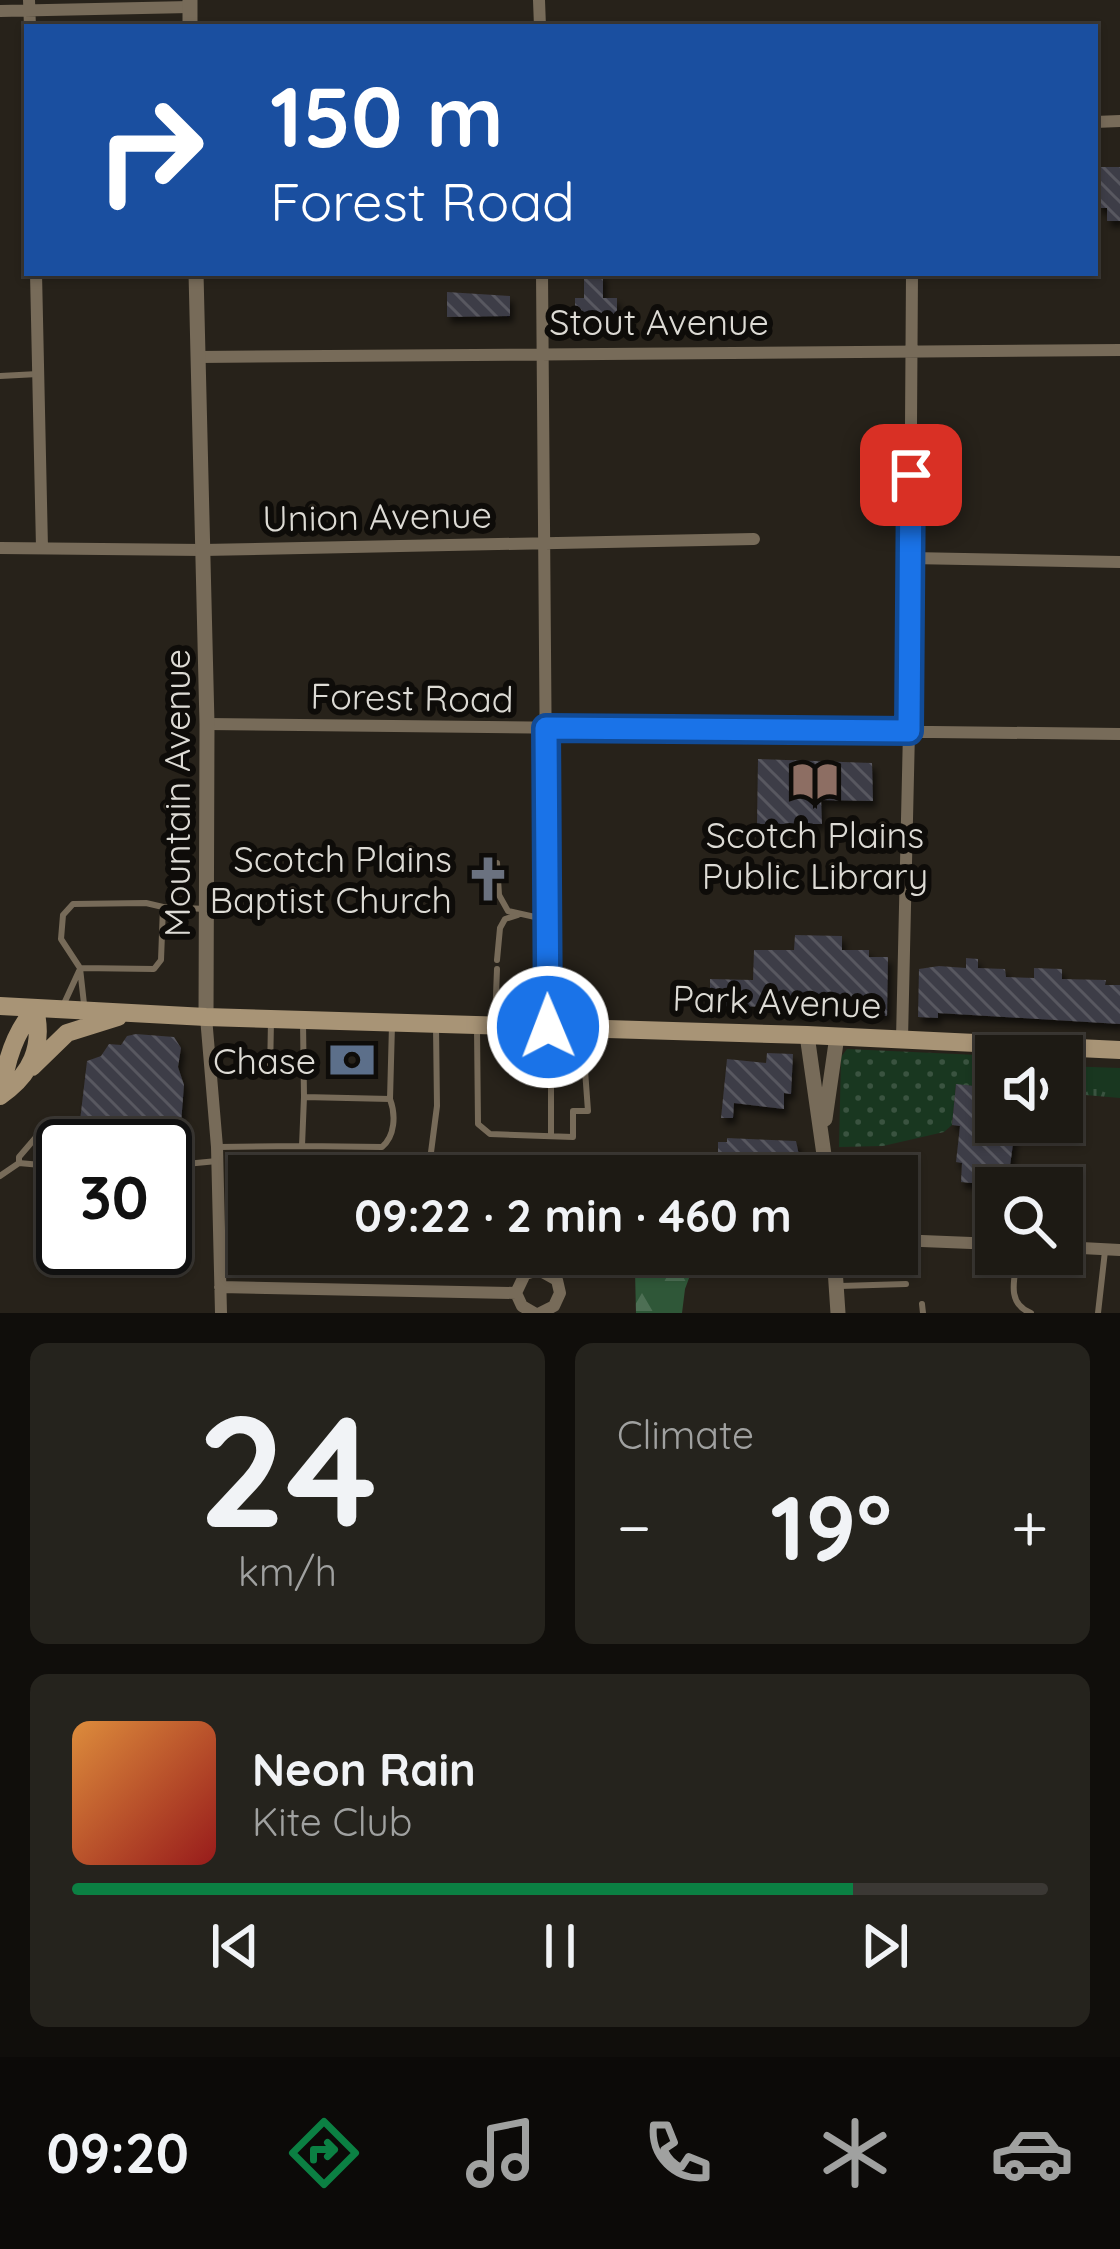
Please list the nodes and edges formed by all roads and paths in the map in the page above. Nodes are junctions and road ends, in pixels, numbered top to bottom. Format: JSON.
{"nodes":[{"id":1,"x":190,"y":4,"type":"edge"},
{"id":2,"x":29,"y":5,"type":"edge"},
{"id":3,"x":0,"y":11,"type":"edge"},
{"id":4,"x":36,"y":276,"type":"edge"},
{"id":5,"x":196,"y":276,"type":"edge"},
{"id":6,"x":542,"y":276,"type":"edge"},
{"id":7,"x":912,"y":276,"type":"edge"},
{"id":8,"x":1120,"y":350,"type":"edge"},
{"id":9,"x":912,"y":351,"type":"junction"},
{"id":10,"x":543,"y":352,"type":"junction"},
{"id":11,"x":198,"y":357,"type":"junction"},
{"id":12,"x":38,"y":374,"type":"junction"},
{"id":13,"x":0,"y":376,"type":"edge"},
{"id":14,"x":754,"y":538,"type":"dead end"},
{"id":15,"x":544,"y":543,"type":"junction"},
{"id":16,"x":0,"y":548,"type":"edge"},
{"id":17,"x":42,"y":548,"type":"junction"},
{"id":18,"x":203,"y":550,"type":"junction"},
{"id":19,"x":910,"y":558,"type":"junction"},
{"id":20,"x":1120,"y":562,"type":"edge"},
{"id":21,"x":207,"y":724,"type":"junction"},
{"id":22,"x":546,"y":728,"type":"junction"},
{"id":23,"x":909,"y":731,"type":"junction"},
{"id":24,"x":1120,"y":734,"type":"edge"},
{"id":25,"x":497,"y":863,"type":"dead end"},
{"id":26,"x":163,"y":907,"type":"junction"},
{"id":27,"x":207,"y":909,"type":"junction"},
{"id":28,"x":518,"y":915,"type":"junction"},
{"id":29,"x":547,"y":919,"type":"junction"},
{"id":30,"x":80,"y":968,"type":"junction"},
{"id":31,"x":0,"y":1006,"type":"edge"},
{"id":32,"x":35,"y":1009,"type":"junction"},
{"id":33,"x":62,"y":1010,"type":"junction"},
{"id":34,"x":85,"y":1011,"type":"junction"},
{"id":35,"x":134,"y":1012,"type":"junction"},
{"id":36,"x":206,"y":1017,"type":"junction"},
{"id":37,"x":271,"y":1017,"type":"junction"},
{"id":38,"x":303,"y":1018,"type":"junction"},
{"id":39,"x":392,"y":1022,"type":"junction"},
{"id":40,"x":436,"y":1023,"type":"junction"},
{"id":41,"x":486,"y":1025,"type":"junction"},
{"id":42,"x":548,"y":1027,"type":"junction"},
{"id":43,"x":582,"y":1028,"type":"junction"},
{"id":44,"x":807,"y":1035,"type":"junction"},
{"id":45,"x":837,"y":1036,"type":"junction"},
{"id":46,"x":902,"y":1039,"type":"junction"},
{"id":47,"x":1120,"y":1050,"type":"edge"},
{"id":48,"x":551,"y":1062,"type":"dead end"},
{"id":49,"x":32,"y":1067,"type":"junction"},
{"id":50,"x":208,"y":1073,"type":"junction"},
{"id":51,"x":551,"y":1081,"type":"dead end"},
{"id":52,"x":1,"y":1095,"type":"edge"},
{"id":53,"x":304,"y":1097,"type":"junction"},
{"id":54,"x":390,"y":1100,"type":"junction"},
{"id":55,"x":823,"y":1128,"type":"junction"},
{"id":56,"x":551,"y":1136,"type":"junction"},
{"id":57,"x":36,"y":1137,"type":"edge"},
{"id":58,"x":302,"y":1146,"type":"junction"},
{"id":59,"x":217,"y":1154,"type":"junction"},
{"id":60,"x":431,"y":1155,"type":"edge"},
{"id":61,"x":825,"y":1155,"type":"edge"},
{"id":62,"x":192,"y":1160,"type":"edge"},
{"id":63,"x":19,"y":1163,"type":"junction"},
{"id":64,"x":36,"y":1165,"type":"edge"},
{"id":65,"x":0,"y":1176,"type":"edge"},
{"id":66,"x":918,"y":1241,"type":"edge"},
{"id":67,"x":975,"y":1243,"type":"edge"},
{"id":68,"x":1112,"y":1250,"type":"edge"},
{"id":69,"x":835,"y":1275,"type":"edge"},
{"id":70,"x":1016,"y":1275,"type":"edge"},
{"id":71,"x":906,"y":1284,"type":"dead end"},
{"id":72,"x":836,"y":1286,"type":"junction"},
{"id":73,"x":220,"y":1287,"type":"junction"},
{"id":74,"x":516,"y":1293,"type":"junction"},
{"id":75,"x":221,"y":1313,"type":"edge"},
{"id":76,"x":537,"y":1313,"type":"edge"},
{"id":77,"x":838,"y":1313,"type":"edge"},
{"id":78,"x":1031,"y":1313,"type":"edge"},
{"id":79,"x":1098,"y":1313,"type":"edge"}],
"edges":[{"from":1,"to":2,"type":"street"},
{"from":2,"to":3,"type":"street"},
{"from":4,"to":12,"type":"street"},
{"from":5,"to":11,"type":"street","name":"Mountain Avenue"},
{"from":6,"to":10,"type":"street"},
{"from":7,"to":9,"type":"street"},
{"from":8,"to":9,"type":"street","name":"Stout Avenue"},
{"from":9,"to":10,"type":"street","name":"Stout Avenue"},
{"from":9,"to":19,"type":"street"},
{"from":10,"to":11,"type":"street","name":"Stout Avenue"},
{"from":10,"to":15,"type":"street"},
{"from":11,"to":18,"type":"street","name":"Mountain Avenue"},
{"from":12,"to":13,"type":"lane"},
{"from":12,"to":17,"type":"street"},
{"from":14,"to":15,"type":"street","name":"Union Avenue"},
{"from":15,"to":18,"type":"street","name":"Union Avenue"},
{"from":15,"to":22,"type":"street"},
{"from":16,"to":17,"type":"street","name":"Union Avenue"},
{"from":17,"to":18,"type":"street","name":"Union Avenue"},
{"from":18,"to":21,"type":"street","name":"Mountain Avenue"},
{"from":19,"to":20,"type":"street"},
{"from":19,"to":23,"type":"street"},
{"from":21,"to":22,"type":"street","name":"Forest Road"},
{"from":21,"to":27,"type":"street","name":"Mountain Avenue"},
{"from":22,"to":23,"type":"street","name":"Forest Road"},
{"from":22,"to":29,"type":"street"},
{"from":23,"to":24,"type":"street","name":"Forest Road"},
{"from":23,"to":46,"type":"street"},
{"from":25,"to":28,"type":"lane"},
{"from":26,"to":27,"type":"lane"},
{"from":26,"to":30,"type":"lane"},
{"from":26,"to":30,"type":"lane"},
{"from":27,"to":36,"type":"street","name":"Mountain Avenue"},
{"from":28,"to":29,"type":"lane"},
{"from":28,"to":41,"type":"lane"},
{"from":29,"to":42,"type":"street"},
{"from":30,"to":33,"type":"lane"},
{"from":30,"to":34,"type":"lane"},
{"from":31,"to":32,"type":"main road","name":"Park Avenue"},
{"from":32,"to":33,"type":"main road","name":"Park Avenue"},
{"from":32,"to":49,"type":"main road"},
{"from":32,"to":52,"type":"main road"},
{"from":33,"to":34,"type":"main road","name":"Park Avenue"},
{"from":34,"to":35,"type":"main road","name":"Park Avenue"},
{"from":35,"to":36,"type":"main road","name":"Park Avenue"},
{"from":35,"to":49,"type":"main road"},
{"from":36,"to":37,"type":"main road","name":"Park Avenue"},
{"from":36,"to":50,"type":"street","name":"Mountain Avenue"},
{"from":37,"to":38,"type":"main road","name":"Park Avenue"},
{"from":37,"to":50,"type":"lane"},
{"from":38,"to":39,"type":"main road","name":"Park Avenue"},
{"from":38,"to":53,"type":"lane"},
{"from":39,"to":40,"type":"main road","name":"Park Avenue"},
{"from":39,"to":54,"type":"lane"},
{"from":40,"to":41,"type":"main road","name":"Park Avenue"},
{"from":40,"to":60,"type":"lane"},
{"from":41,"to":42,"type":"main road","name":"Park Avenue"},
{"from":41,"to":56,"type":"lane"},
{"from":42,"to":43,"type":"main road","name":"Park Avenue"},
{"from":42,"to":48,"type":"lane"},
{"from":43,"to":44,"type":"main road","name":"Park Avenue"},
{"from":43,"to":56,"type":"lane"},
{"from":44,"to":45,"type":"main road","name":"Park Avenue"},
{"from":44,"to":55,"type":"street"},
{"from":45,"to":46,"type":"main road","name":"Park Avenue"},
{"from":45,"to":55,"type":"street"},
{"from":46,"to":47,"type":"main road","name":"Park Avenue"},
{"from":49,"to":52,"type":"main road"},
{"from":50,"to":59,"type":"street","name":"Mountain Avenue"},
{"from":51,"to":56,"type":"lane"},
{"from":53,"to":54,"type":"lane"},
{"from":53,"to":58,"type":"lane"},
{"from":54,"to":58,"type":"lane"},
{"from":55,"to":61,"type":"street"},
{"from":57,"to":63,"type":"lane"},
{"from":58,"to":59,"type":"lane"},
{"from":59,"to":62,"type":"lane"},
{"from":59,"to":73,"type":"street","name":"Mountain Avenue"},
{"from":63,"to":64,"type":"lane"},
{"from":63,"to":65,"type":"lane"},
{"from":66,"to":67,"type":"street"},
{"from":68,"to":79,"type":"lane"},
{"from":69,"to":72,"type":"street"},
{"from":70,"to":78,"type":"lane"},
{"from":71,"to":72,"type":"lane"},
{"from":72,"to":77,"type":"street"},
{"from":73,"to":74,"type":"street"},
{"from":73,"to":75,"type":"street","name":"Mountain Avenue"},
{"from":74,"to":76,"type":"street"},
{"from":74,"to":76,"type":"street"}]}
